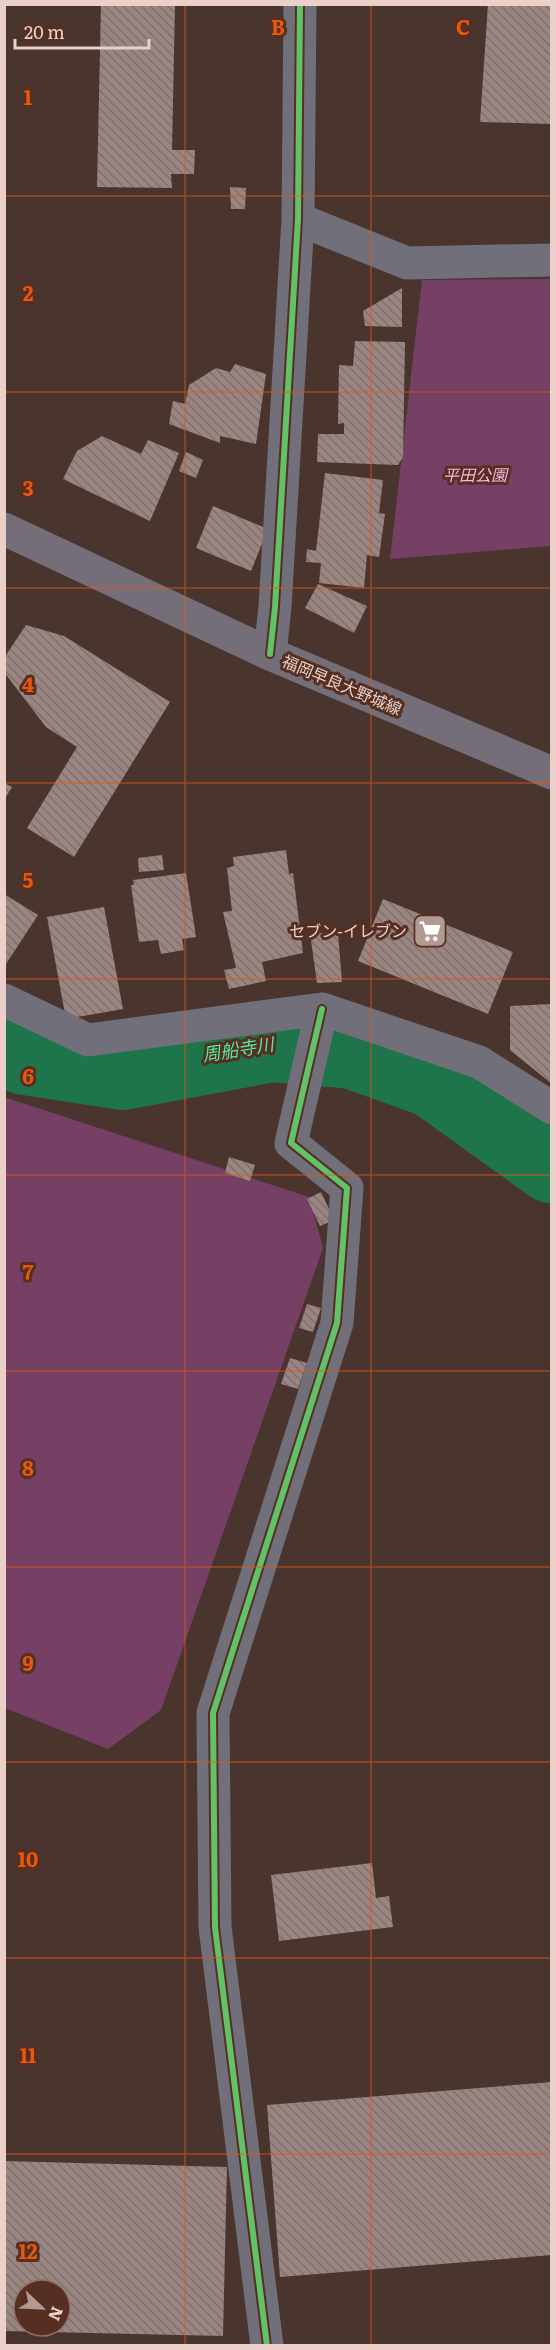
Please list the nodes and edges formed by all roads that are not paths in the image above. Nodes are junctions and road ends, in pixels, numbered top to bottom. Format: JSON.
{"nodes":[{"id":1,"x":300,"y":4,"type":"edge"},
{"id":2,"x":298,"y":219,"type":"junction"},
{"id":3,"x":552,"y":260,"type":"edge"},
{"id":4,"x":4,"y":530,"type":"edge"},
{"id":5,"x":270,"y":654,"type":"junction"},
{"id":6,"x":552,"y":773,"type":"edge"},
{"id":7,"x":4,"y":1000,"type":"edge"},
{"id":8,"x":322,"y":1009,"type":"junction"},
{"id":9,"x":552,"y":1108,"type":"edge"},
{"id":10,"x":267,"y":2346,"type":"edge"}],
"edges":[{"from":1,"to":2,"type":"street"},
{"from":2,"to":3,"type":"street"},
{"from":2,"to":5,"type":"street"},
{"from":4,"to":5,"type":"main road","name":"福岡早良大野城線"},
{"from":5,"to":6,"type":"main road","name":"福岡早良大野城線"},
{"from":7,"to":8,"type":"street"},
{"from":8,"to":9,"type":"street"},
{"from":8,"to":10,"type":"street"}]}
